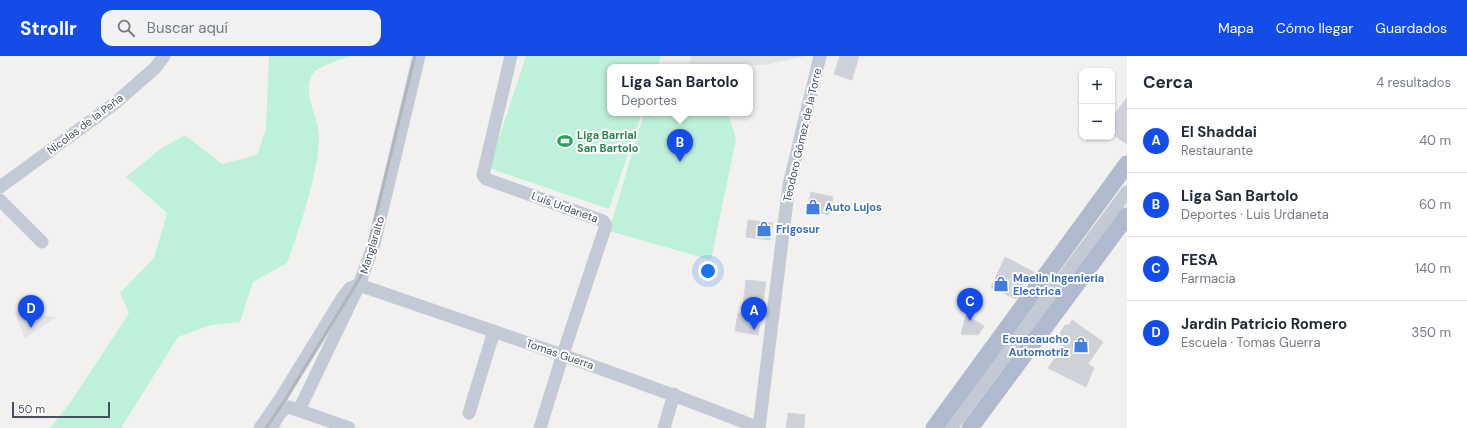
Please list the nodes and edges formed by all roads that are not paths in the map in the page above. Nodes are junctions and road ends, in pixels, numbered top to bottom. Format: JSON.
{"nodes":[{"id":1,"x":164,"y":56,"type":"edge"},
{"id":2,"x":418,"y":56,"type":"edge"},
{"id":3,"x":511,"y":56,"type":"edge"},
{"id":4,"x":820,"y":56,"type":"edge"},
{"id":5,"x":1127,"y":164,"type":"edge"},
{"id":6,"x":0,"y":187,"type":"edge"},
{"id":7,"x":1127,"y":192,"type":"edge"},
{"id":8,"x":0,"y":200,"type":"edge"},
{"id":9,"x":1127,"y":205,"type":"edge"},
{"id":10,"x":1127,"y":216,"type":"edge"},
{"id":11,"x":42,"y":242,"type":"dead end"},
{"id":12,"x":359,"y":285,"type":"junction"},
{"id":13,"x":494,"y":331,"type":"junction"},
{"id":14,"x":563,"y":354,"type":"junction"},
{"id":15,"x":674,"y":394,"type":"junction"},
{"id":16,"x":299,"y":410,"type":"junction"},
{"id":17,"x":469,"y":413,"type":"dead end"},
{"id":18,"x":260,"y":428,"type":"edge"},
{"id":19,"x":272,"y":428,"type":"edge"},
{"id":20,"x":347,"y":428,"type":"edge"},
{"id":21,"x":540,"y":428,"type":"edge"},
{"id":22,"x":664,"y":428,"type":"edge"},
{"id":23,"x":759,"y":428,"type":"edge"},
{"id":24,"x":934,"y":428,"type":"edge"},
{"id":25,"x":951,"y":428,"type":"edge"},
{"id":26,"x":961,"y":428,"type":"edge"},
{"id":27,"x":970,"y":428,"type":"edge"}],
"edges":[{"from":1,"to":6,"type":"street","name":"Nicolas de la Peña"},
{"from":2,"to":12,"type":"street","name":"Manglaralto"},
{"from":3,"to":14,"type":"street","name":"Luis Urdaneta"},
{"from":4,"to":23,"type":"street","name":"Teodoro Gómez de la Torre"},
{"from":5,"to":24,"type":"main road"},
{"from":7,"to":25,"type":"street"},
{"from":8,"to":11,"type":"street"},
{"from":9,"to":26,"type":"street"},
{"from":10,"to":27,"type":"main road"},
{"from":12,"to":13,"type":"street","name":"Tomas Guerra"},
{"from":12,"to":16,"type":"street"},
{"from":12,"to":18,"type":"street","name":"Manglaralto"},
{"from":13,"to":14,"type":"street","name":"Tomas Guerra"},
{"from":13,"to":17,"type":"street"},
{"from":14,"to":15,"type":"street","name":"Tomas Guerra"},
{"from":14,"to":21,"type":"street","name":"Luis Urdaneta"},
{"from":15,"to":22,"type":"street"},
{"from":15,"to":23,"type":"street","name":"Tomas Guerra"},
{"from":16,"to":19,"type":"street"},
{"from":16,"to":20,"type":"street"}]}
